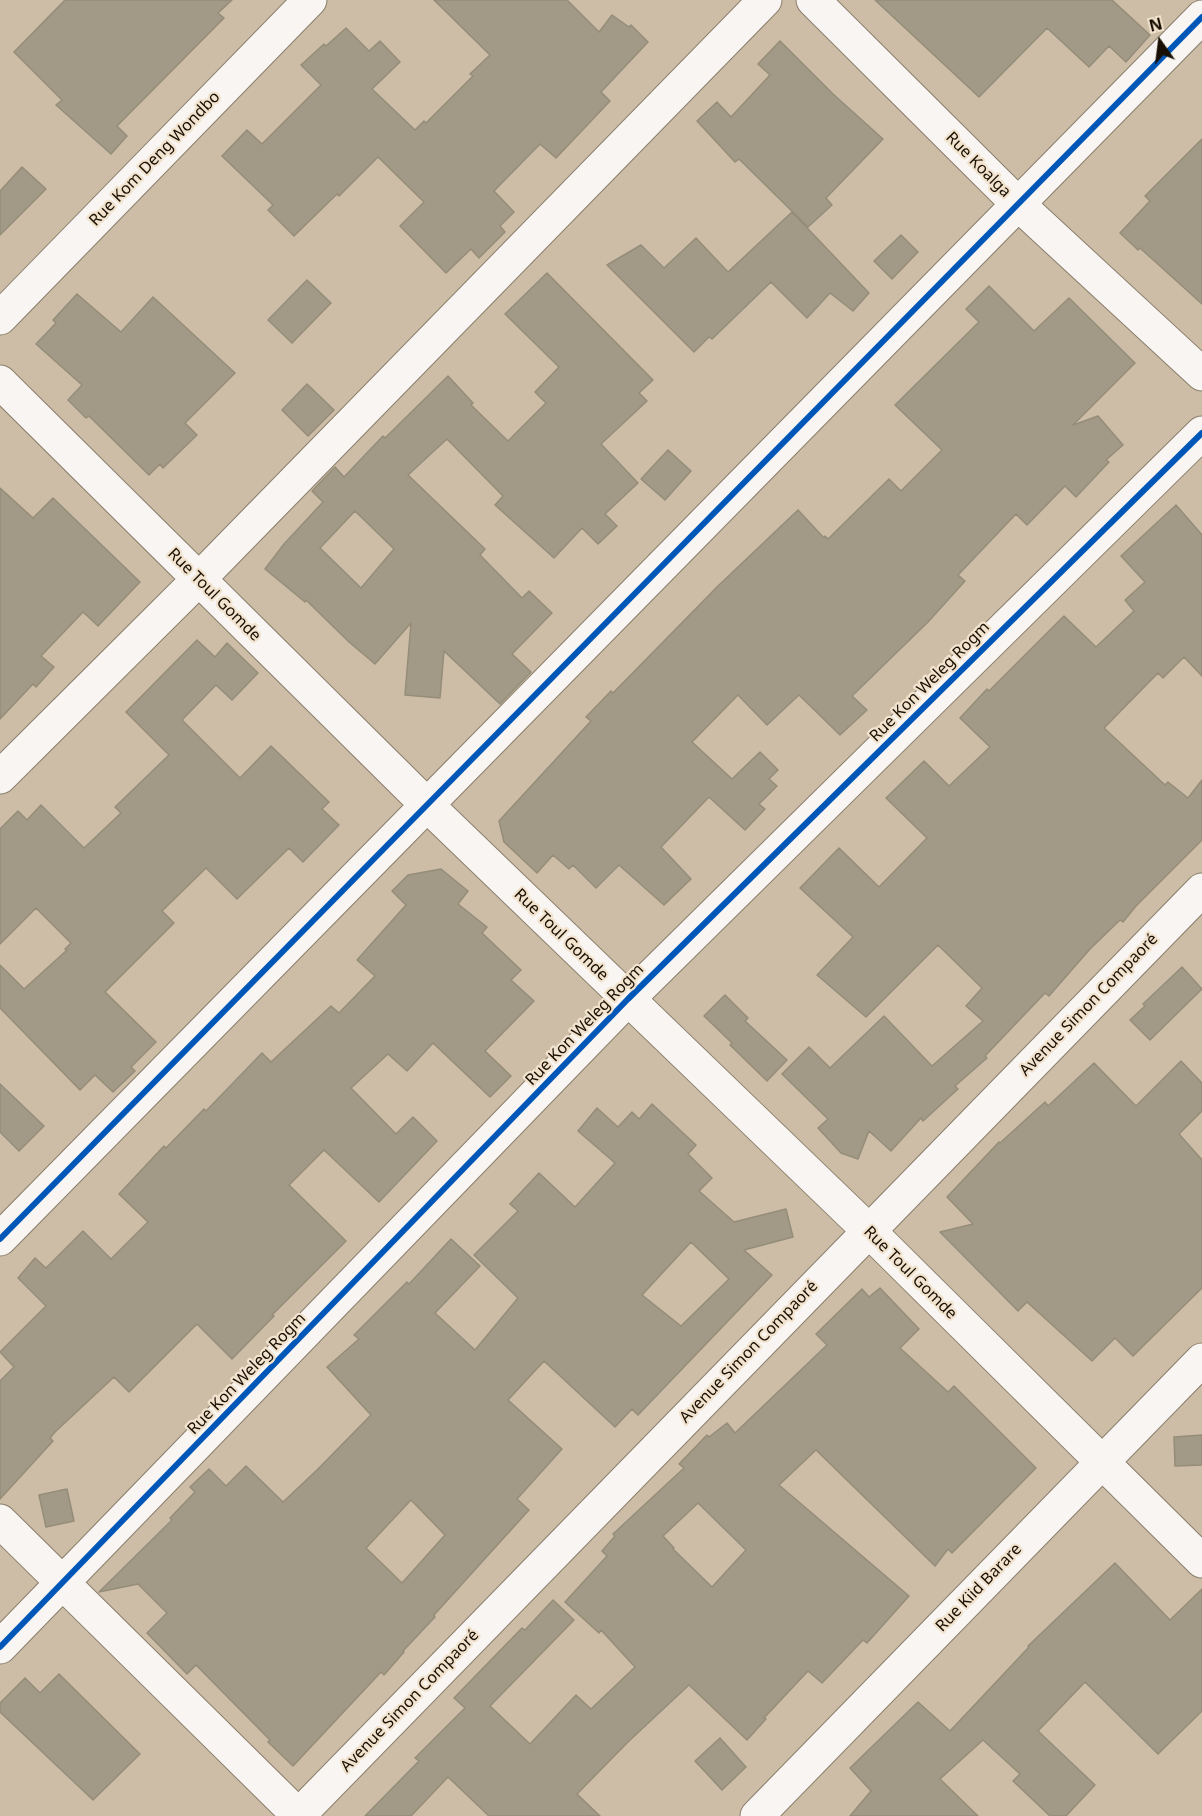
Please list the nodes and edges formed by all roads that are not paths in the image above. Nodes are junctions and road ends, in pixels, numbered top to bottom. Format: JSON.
{"nodes":[{"id":1,"x":310,"y":0,"type":"edge"},
{"id":2,"x":765,"y":0,"type":"edge"},
{"id":3,"x":813,"y":0,"type":"edge"},
{"id":4,"x":1202,"y":17,"type":"edge"},
{"id":5,"x":1017,"y":203,"type":"junction"},
{"id":6,"x":0,"y":318,"type":"edge"},
{"id":7,"x":1202,"y":374,"type":"edge"},
{"id":8,"x":0,"y":382,"type":"edge"},
{"id":9,"x":1202,"y":433,"type":"edge"},
{"id":10,"x":198,"y":580,"type":"junction"},
{"id":11,"x":0,"y":777,"type":"edge"},
{"id":12,"x":426,"y":804,"type":"junction"},
{"id":13,"x":1202,"y":890,"type":"edge"},
{"id":14,"x":628,"y":999,"type":"junction"},
{"id":15,"x":868,"y":1230,"type":"junction"},
{"id":16,"x":0,"y":1239,"type":"edge"},
{"id":17,"x":1202,"y":1360,"type":"edge"},
{"id":18,"x":1102,"y":1463,"type":"junction"},
{"id":19,"x":0,"y":1521,"type":"edge"},
{"id":20,"x":1202,"y":1561,"type":"edge"},
{"id":21,"x":63,"y":1583,"type":"junction"},
{"id":22,"x":0,"y":1647,"type":"edge"},
{"id":23,"x":299,"y":1816,"type":"edge"},
{"id":24,"x":757,"y":1816,"type":"edge"}],
"edges":[{"from":1,"to":6,"type":"street","name":"Rue Kom Deng Wondbo"},
{"from":2,"to":10,"type":"street"},
{"from":3,"to":5,"type":"street","name":"Rue Koalga"},
{"from":4,"to":5,"type":"street"},
{"from":5,"to":7,"type":"street","name":"Rue Koalga"},
{"from":5,"to":12,"type":"street"},
{"from":8,"to":10,"type":"street","name":"Rue Toul Gomde"},
{"from":9,"to":14,"type":"street","name":"Rue Kon Weleg Rogm"},
{"from":10,"to":11,"type":"street"},
{"from":10,"to":12,"type":"street","name":"Rue Toul Gomde"},
{"from":12,"to":14,"type":"street","name":"Rue Toul Gomde"},
{"from":12,"to":16,"type":"street"},
{"from":13,"to":15,"type":"street","name":"Avenue Simon Compaoré"},
{"from":14,"to":15,"type":"street","name":"Rue Toul Gomde"},
{"from":14,"to":21,"type":"street","name":"Rue Kon Weleg Rogm"},
{"from":15,"to":18,"type":"street","name":"Rue Toul Gomde"},
{"from":15,"to":23,"type":"street","name":"Avenue Simon Compaoré"},
{"from":17,"to":18,"type":"street","name":"Rue Kiid Barare"},
{"from":18,"to":20,"type":"street","name":"Rue Toul Gomde"},
{"from":18,"to":24,"type":"street","name":"Rue Kiid Barare"},
{"from":19,"to":21,"type":"street"},
{"from":21,"to":22,"type":"street","name":"Rue Kon Weleg Rogm"},
{"from":21,"to":23,"type":"street"}]}
